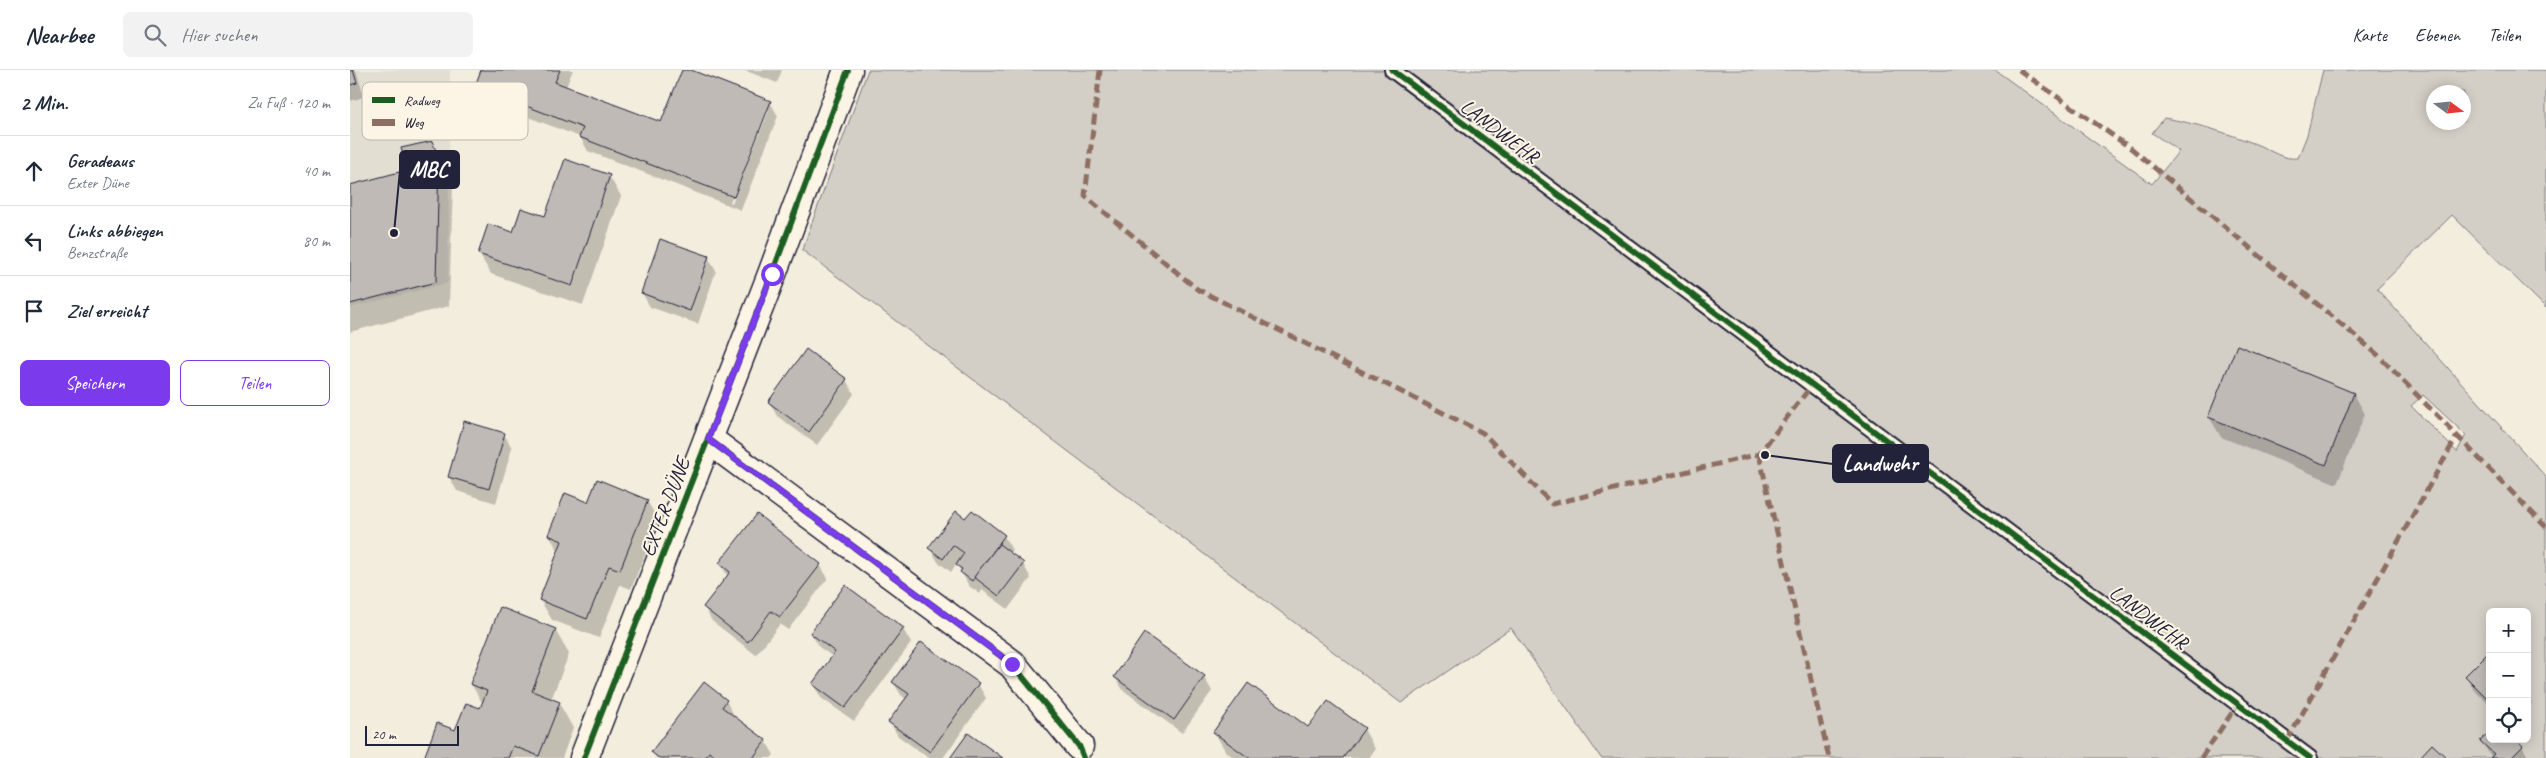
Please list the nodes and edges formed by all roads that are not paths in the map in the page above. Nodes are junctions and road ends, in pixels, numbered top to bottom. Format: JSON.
{"nodes":[{"id":1,"x":848,"y":70,"type":"edge"},
{"id":2,"x":1392,"y":70,"type":"edge"},
{"id":3,"x":708,"y":439,"type":"junction"},
{"id":4,"x":1079,"y":746,"type":"dead end"},
{"id":5,"x":584,"y":758,"type":"edge"},
{"id":6,"x":2310,"y":758,"type":"edge"}],
"edges":[{"from":1,"to":3,"type":"street","name":"EXTER DÜNE"},
{"from":2,"to":6,"type":"lane","name":"LANDWEHR"},
{"from":3,"to":4,"type":"street"},
{"from":3,"to":5,"type":"street","name":"EXTER DÜNE"}]}
